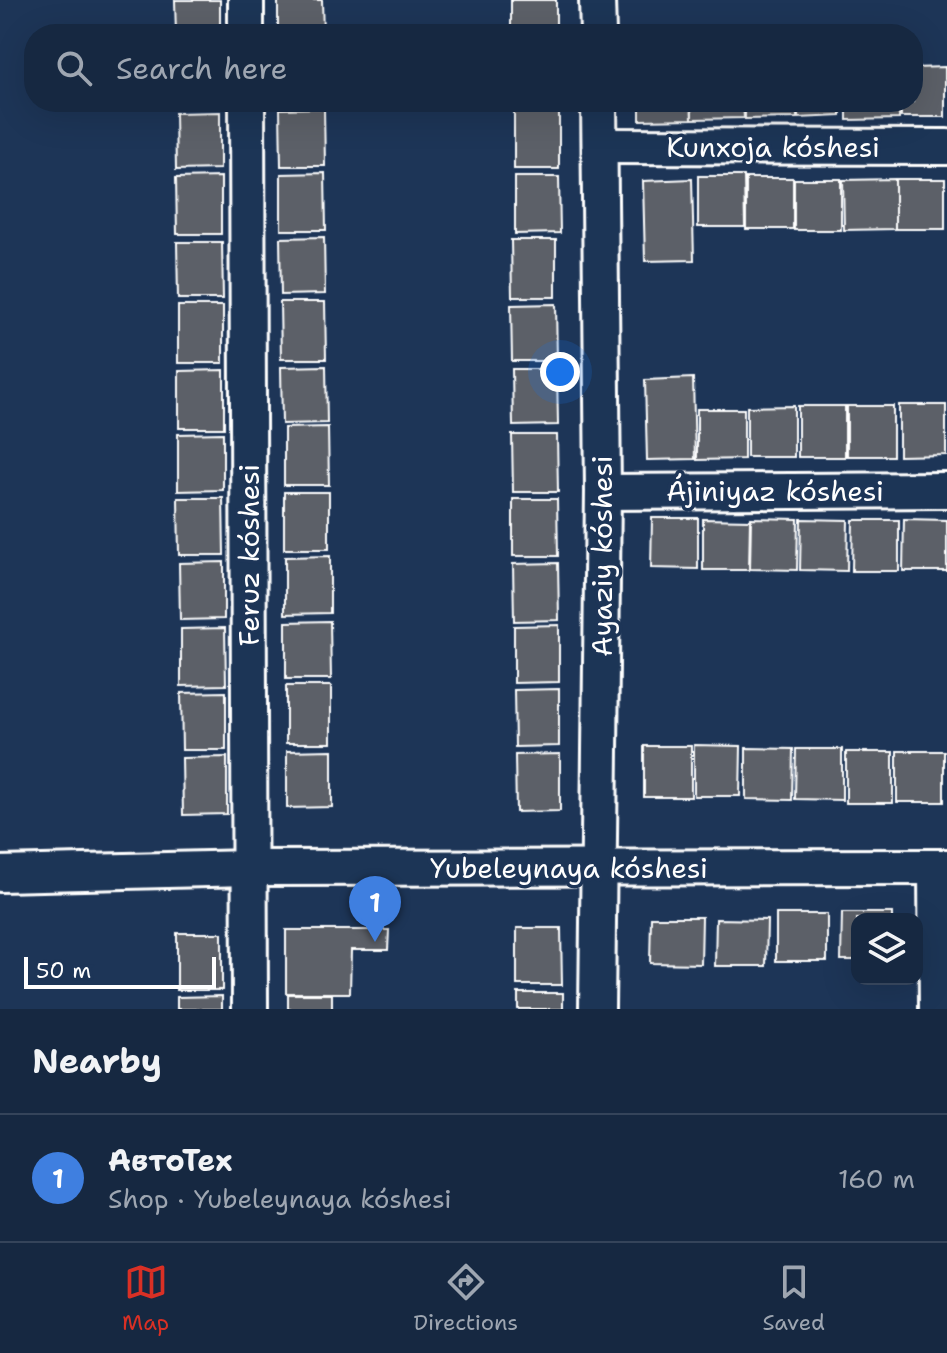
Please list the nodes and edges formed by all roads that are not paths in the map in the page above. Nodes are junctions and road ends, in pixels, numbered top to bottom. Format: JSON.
{"nodes":[{"id":1,"x":246,"y":0,"type":"edge"},
{"id":2,"x":597,"y":0,"type":"edge"},
{"id":3,"x":246,"y":24,"type":"edge"},
{"id":4,"x":598,"y":24,"type":"edge"},
{"id":5,"x":247,"y":112,"type":"edge"},
{"id":6,"x":599,"y":112,"type":"edge"},
{"id":7,"x":600,"y":146,"type":"junction"},
{"id":8,"x":947,"y":147,"type":"edge"},
{"id":9,"x":947,"y":490,"type":"edge"},
{"id":10,"x":603,"y":492,"type":"junction"},
{"id":11,"x":942,"y":867,"type":"edge"},
{"id":12,"x":250,"y":868,"type":"junction"},
{"id":13,"x":598,"y":868,"type":"junction"},
{"id":14,"x":0,"y":874,"type":"edge"},
{"id":15,"x":250,"y":1009,"type":"edge"},
{"id":16,"x":597,"y":1009,"type":"edge"},
{"id":17,"x":937,"y":1009,"type":"edge"}],
"edges":[{"from":1,"to":3,"type":"street"},
{"from":2,"to":4,"type":"street"},
{"from":5,"to":12,"type":"street","name":"Feruz kóshesi"},
{"from":6,"to":7,"type":"street","name":"Ayaziy kóshesi"},
{"from":7,"to":8,"type":"street","name":"Kunxoja kóshesi"},
{"from":7,"to":10,"type":"street","name":"Ayaziy kóshesi"},
{"from":9,"to":10,"type":"street","name":"Ájiniyaz kóshesi"},
{"from":10,"to":13,"type":"street","name":"Ayaziy kóshesi"},
{"from":11,"to":13,"type":"street","name":"Yubeleynaya kóshesi"},
{"from":11,"to":17,"type":"street"},
{"from":12,"to":13,"type":"street","name":"Yubeleynaya kóshesi"},
{"from":12,"to":14,"type":"street","name":"Yubeleynaya kóshesi"},
{"from":12,"to":15,"type":"street","name":"Feruz kóshesi"},
{"from":13,"to":16,"type":"street","name":"Ayaziy kóshesi"}]}
